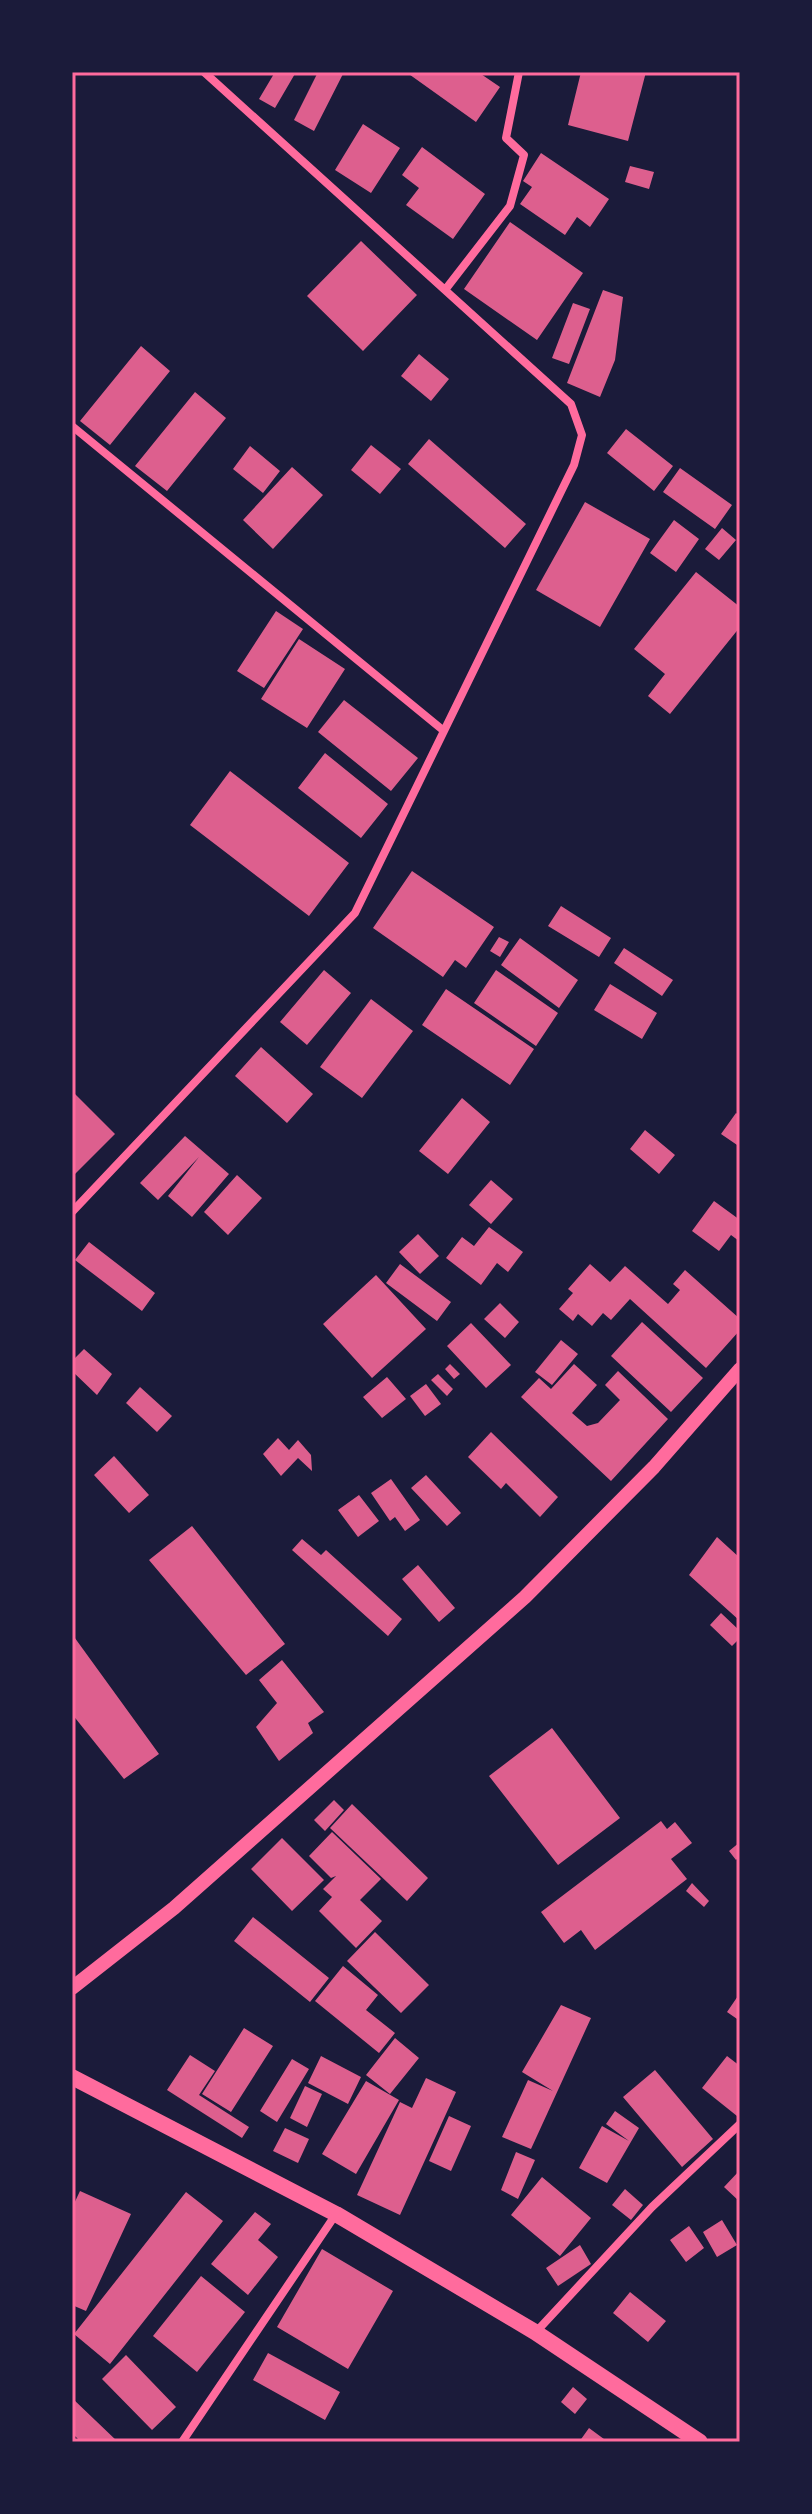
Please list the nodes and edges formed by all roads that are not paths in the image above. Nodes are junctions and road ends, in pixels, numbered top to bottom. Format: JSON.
{"nodes":[{"id":1,"x":204,"y":72,"type":"edge"},
{"id":2,"x":519,"y":72,"type":"edge"},
{"id":3,"x":445,"y":290,"type":"junction"},
{"id":4,"x":72,"y":426,"type":"edge"},
{"id":5,"x":444,"y":731,"type":"junction"},
{"id":6,"x":72,"y":1212,"type":"edge"},
{"id":7,"x":740,"y":1369,"type":"edge"},
{"id":8,"x":72,"y":1988,"type":"edge"},
{"id":9,"x":72,"y":2077,"type":"edge"},
{"id":10,"x":740,"y":2124,"type":"edge"},
{"id":11,"x":336,"y":2214,"type":"junction"},
{"id":12,"x":535,"y":2332,"type":"junction"},
{"id":13,"x":182,"y":2442,"type":"edge"},
{"id":14,"x":700,"y":2442,"type":"edge"}],
"edges":[{"from":1,"to":3,"type":"street"},
{"from":2,"to":3,"type":"street"},
{"from":3,"to":5,"type":"street"},
{"from":4,"to":5,"type":"street"},
{"from":5,"to":6,"type":"street"},
{"from":7,"to":8,"type":"street"},
{"from":9,"to":11,"type":"main road"},
{"from":10,"to":12,"type":"street"},
{"from":11,"to":12,"type":"main road"},
{"from":11,"to":13,"type":"street"},
{"from":12,"to":14,"type":"main road"}]}
